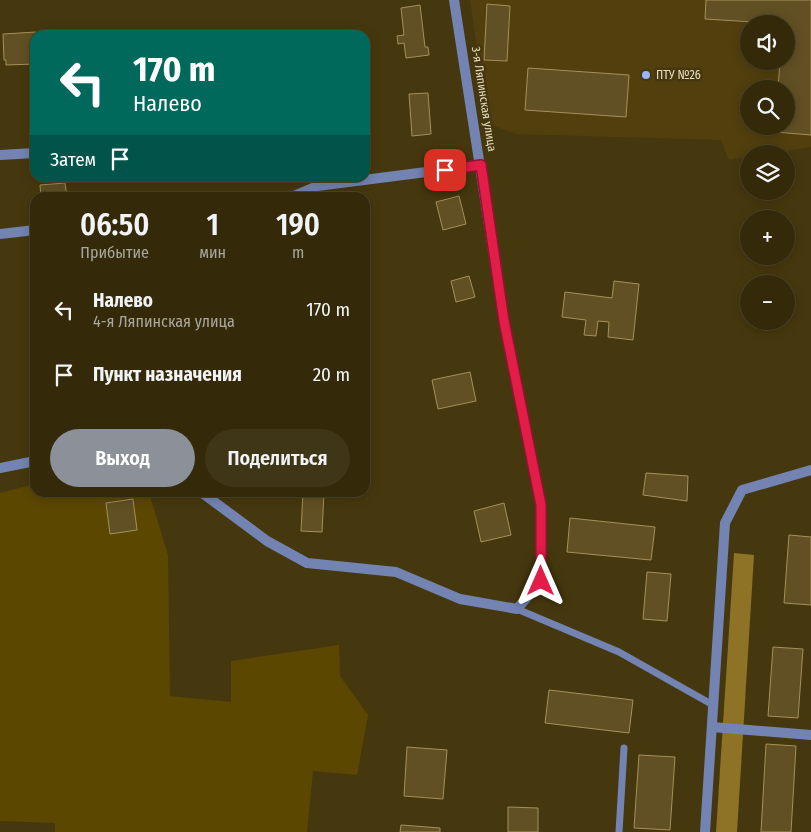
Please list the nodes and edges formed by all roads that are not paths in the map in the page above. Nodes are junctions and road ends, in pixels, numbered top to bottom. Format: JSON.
{"nodes":[{"id":1,"x":454,"y":0,"type":"edge"},
{"id":2,"x":30,"y":153,"type":"edge"},
{"id":3,"x":0,"y":155,"type":"edge"},
{"id":4,"x":481,"y":165,"type":"junction"},
{"id":5,"x":370,"y":179,"type":"edge"},
{"id":6,"x":348,"y":182,"type":"edge"},
{"id":7,"x":303,"y":192,"type":"edge"},
{"id":8,"x":30,"y":231,"type":"edge"},
{"id":9,"x":0,"y":234,"type":"edge"},
{"id":10,"x":30,"y":462,"type":"edge"},
{"id":11,"x":0,"y":468,"type":"edge"},
{"id":12,"x":811,"y":470,"type":"edge"},
{"id":13,"x":208,"y":497,"type":"edge"},
{"id":14,"x":517,"y":609,"type":"junction"},
{"id":15,"x":713,"y":705,"type":"junction"},
{"id":16,"x":712,"y":727,"type":"junction"},
{"id":17,"x":811,"y":735,"type":"edge"},
{"id":18,"x":624,"y":748,"type":"dead end"},
{"id":19,"x":619,"y":832,"type":"edge"},
{"id":20,"x":705,"y":832,"type":"edge"}],
"edges":[{"from":1,"to":4,"type":"street","name":"3-я Ляпинская улица"},
{"from":2,"to":3,"type":"street"},
{"from":4,"to":5,"type":"street"},
{"from":4,"to":14,"type":"street","name":"3-я Ляпинская улица"},
{"from":6,"to":7,"type":"street"},
{"from":8,"to":9,"type":"street"},
{"from":10,"to":11,"type":"street"},
{"from":12,"to":15,"type":"street"},
{"from":13,"to":14,"type":"street"},
{"from":14,"to":15,"type":"lane"},
{"from":15,"to":16,"type":"street"},
{"from":16,"to":17,"type":"street"},
{"from":16,"to":20,"type":"street"},
{"from":18,"to":19,"type":"lane"}]}
